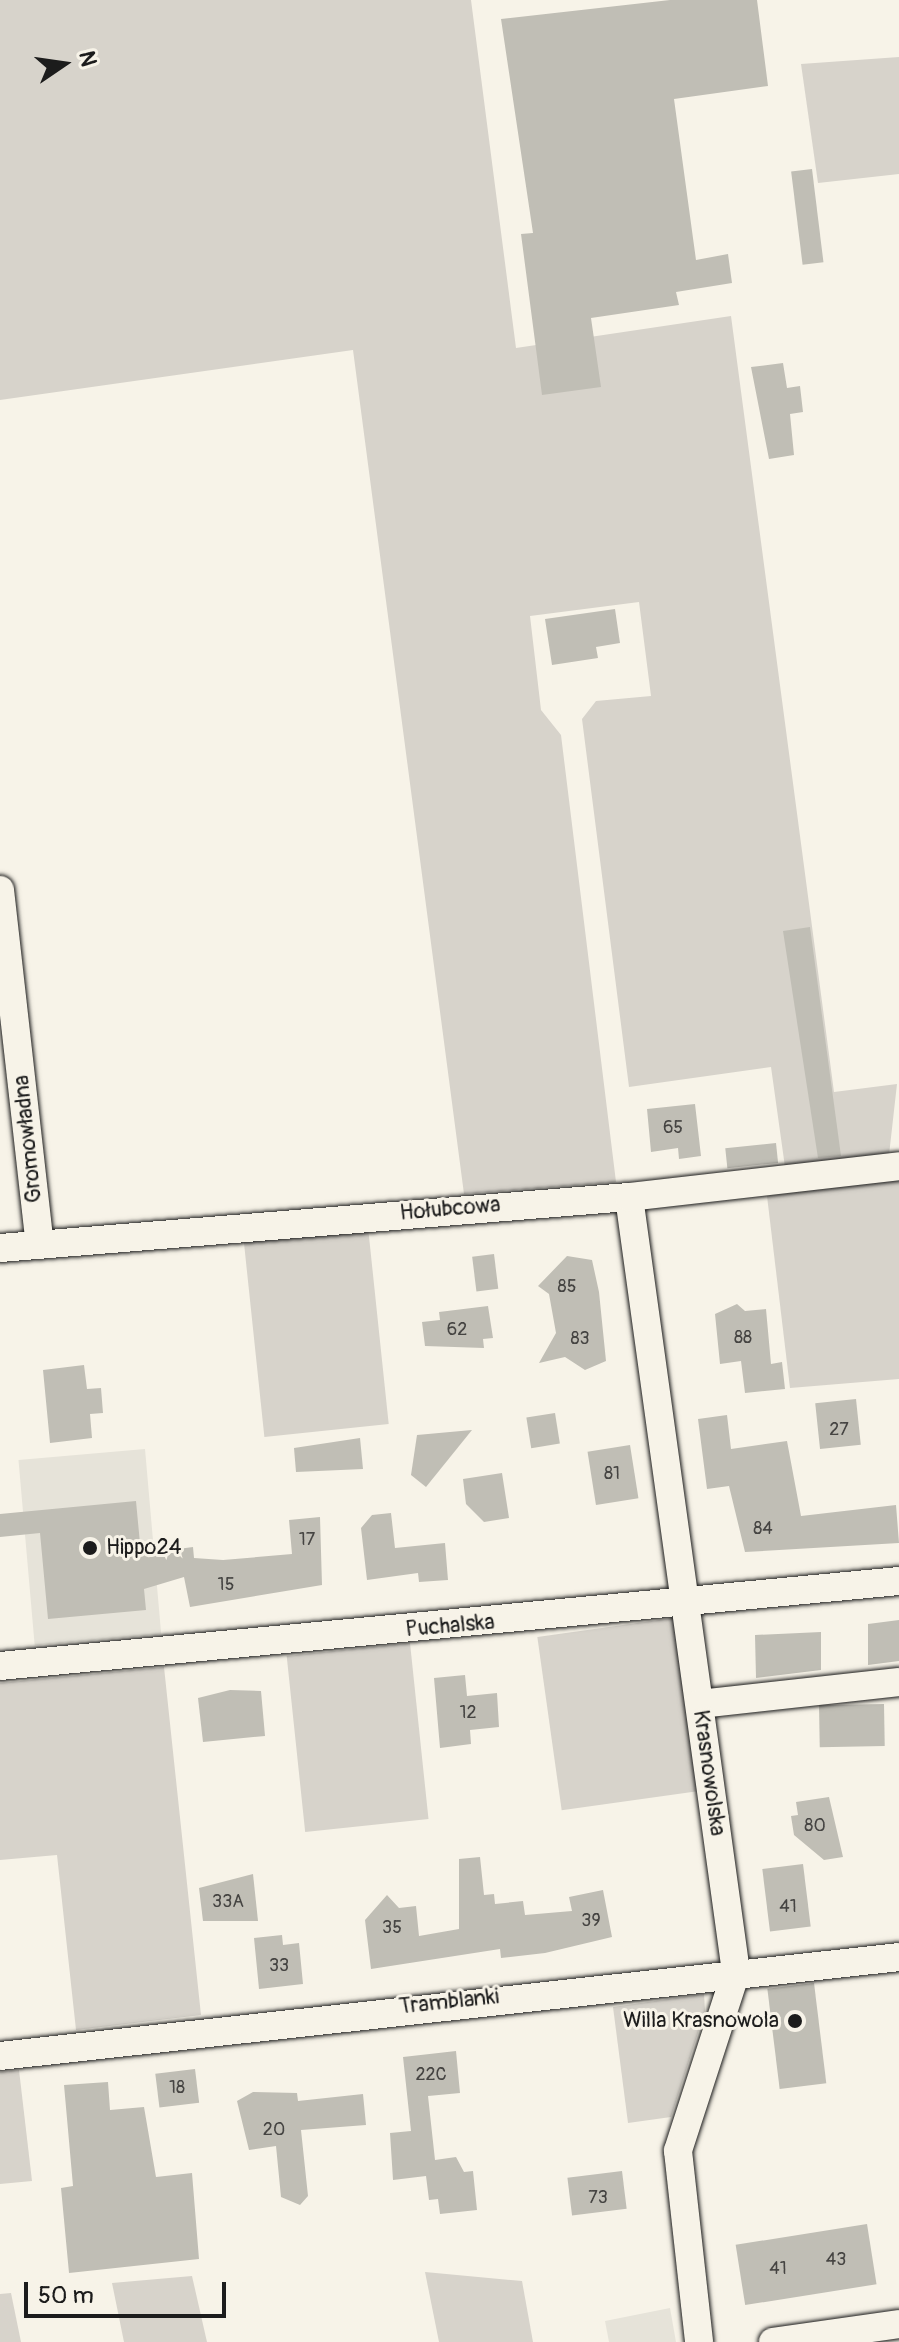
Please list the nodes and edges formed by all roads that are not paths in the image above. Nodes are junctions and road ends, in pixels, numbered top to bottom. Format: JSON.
{"nodes":[{"id":1,"x":0,"y":890,"type":"edge"},
{"id":2,"x":899,"y":1166,"type":"edge"},
{"id":3,"x":629,"y":1197,"type":"junction"},
{"id":4,"x":40,"y":1244,"type":"junction"},
{"id":5,"x":0,"y":1248,"type":"edge"},
{"id":6,"x":899,"y":1581,"type":"edge"},
{"id":7,"x":685,"y":1606,"type":"junction"},
{"id":8,"x":0,"y":1666,"type":"edge"},
{"id":9,"x":899,"y":1682,"type":"edge"},
{"id":10,"x":700,"y":1704,"type":"junction"},
{"id":11,"x":899,"y":1957,"type":"edge"},
{"id":12,"x":736,"y":1972,"type":"junction"},
{"id":13,"x":0,"y":2056,"type":"edge"},
{"id":14,"x":899,"y":2324,"type":"edge"},
{"id":15,"x":699,"y":2342,"type":"edge"},
{"id":16,"x":773,"y":2342,"type":"edge"}],
"edges":[{"from":1,"to":4,"type":"street","name":"Gromowładna"},
{"from":2,"to":3,"type":"street","name":"Hołubcowa"},
{"from":3,"to":4,"type":"street","name":"Hołubcowa"},
{"from":3,"to":7,"type":"street","name":"Krasnowolska"},
{"from":4,"to":5,"type":"street","name":"Hołubcowa"},
{"from":6,"to":7,"type":"street","name":"Puchalska"},
{"from":7,"to":8,"type":"street","name":"Puchalska"},
{"from":7,"to":10,"type":"street","name":"Krasnowolska"},
{"from":9,"to":10,"type":"street"},
{"from":10,"to":12,"type":"street","name":"Krasnowolska"},
{"from":11,"to":12,"type":"street","name":"Tramblanki"},
{"from":12,"to":13,"type":"street","name":"Tramblanki"},
{"from":12,"to":15,"type":"street","name":"Krasnowolska"},
{"from":14,"to":16,"type":"street"}]}
